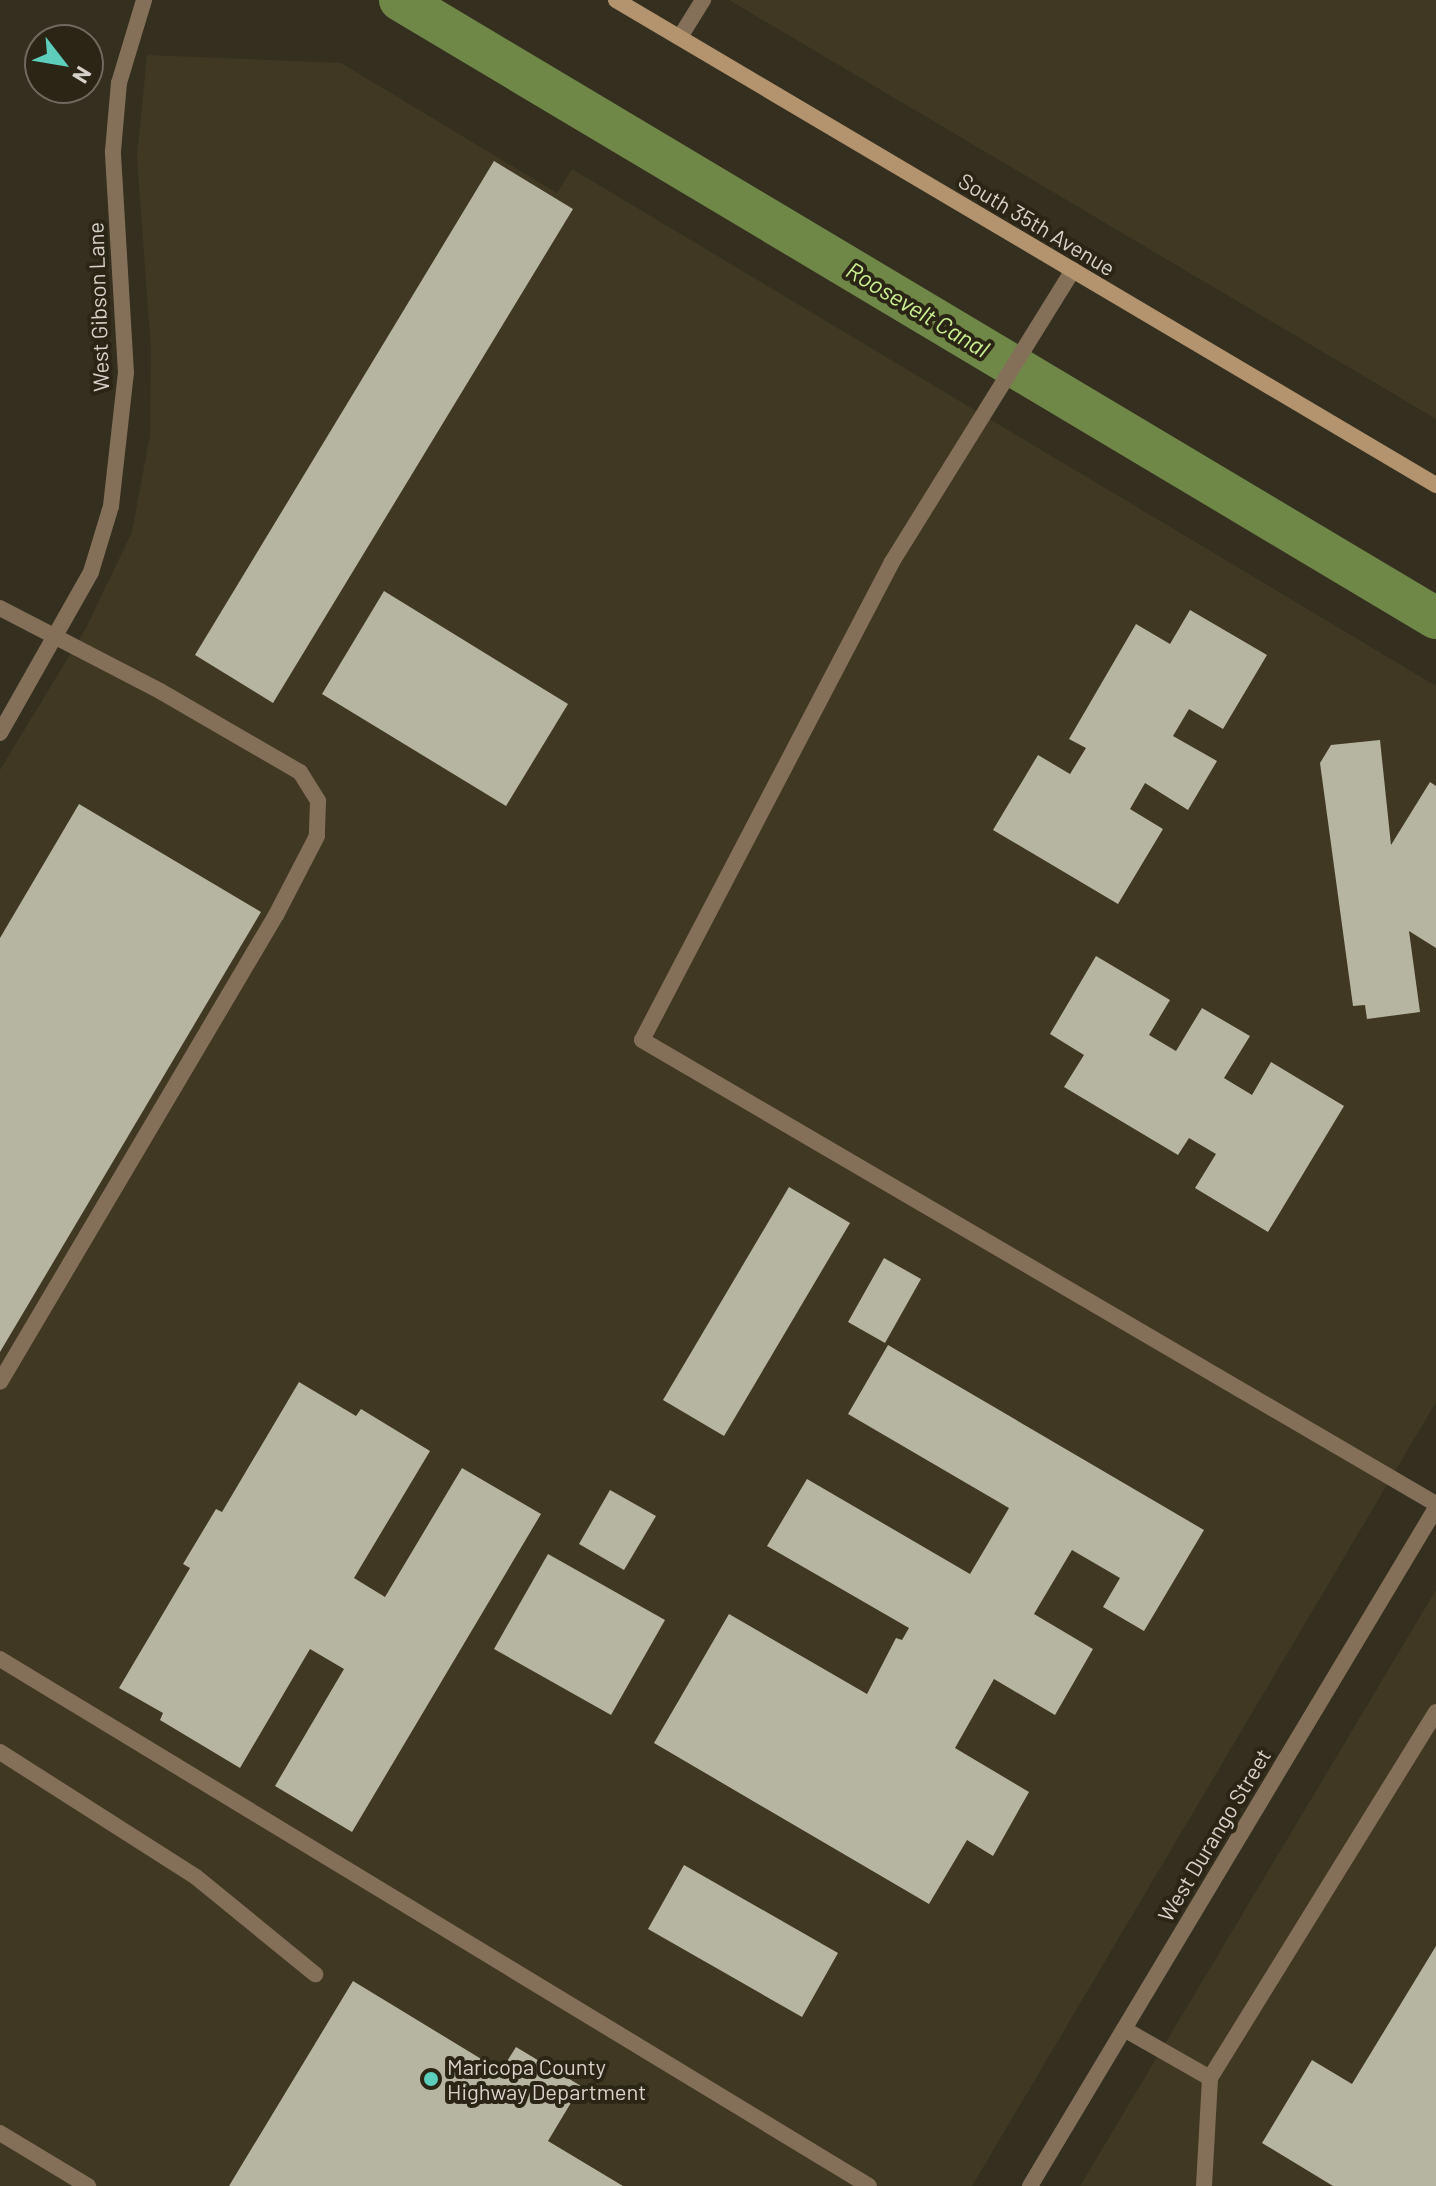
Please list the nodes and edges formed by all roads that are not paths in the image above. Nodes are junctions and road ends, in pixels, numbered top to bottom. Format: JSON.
{"nodes":[{"id":1,"x":144,"y":0,"type":"edge"},
{"id":2,"x":616,"y":0,"type":"edge"},
{"id":3,"x":703,"y":0,"type":"edge"},
{"id":4,"x":642,"y":6,"type":"edge"},
{"id":5,"x":680,"y":37,"type":"junction"},
{"id":6,"x":1073,"y":270,"type":"junction"},
{"id":7,"x":1436,"y":485,"type":"edge"},
{"id":8,"x":0,"y":608,"type":"edge"},
{"id":9,"x":58,"y":637,"type":"junction"},
{"id":10,"x":0,"y":733,"type":"edge"},
{"id":11,"x":0,"y":1382,"type":"edge"},
{"id":12,"x":1436,"y":1506,"type":"edge"},
{"id":13,"x":0,"y":1659,"type":"edge"},
{"id":14,"x":1436,"y":1712,"type":"edge"},
{"id":15,"x":0,"y":1752,"type":"edge"},
{"id":16,"x":315,"y":1974,"type":"dead end"},
{"id":17,"x":1124,"y":2029,"type":"junction"},
{"id":18,"x":1210,"y":2078,"type":"junction"},
{"id":19,"x":0,"y":2133,"type":"edge"},
{"id":20,"x":88,"y":2186,"type":"edge"},
{"id":21,"x":869,"y":2186,"type":"edge"},
{"id":22,"x":1030,"y":2186,"type":"edge"},
{"id":23,"x":1204,"y":2186,"type":"edge"}],
"edges":[{"from":1,"to":9,"type":"street","name":"West Gibson Lane"},
{"from":2,"to":4,"type":"main road","name":"South 35th Avenue"},
{"from":3,"to":5,"type":"street"},
{"from":4,"to":5,"type":"main road","name":"South 35th Avenue"},
{"from":5,"to":6,"type":"main road","name":"South 35th Avenue"},
{"from":6,"to":7,"type":"main road","name":"South 35th Avenue"},
{"from":6,"to":12,"type":"street"},
{"from":8,"to":9,"type":"street"},
{"from":9,"to":10,"type":"street","name":"West Gibson Lane"},
{"from":9,"to":11,"type":"street"},
{"from":12,"to":17,"type":"street","name":"West Durango Street"},
{"from":13,"to":21,"type":"street"},
{"from":14,"to":18,"type":"street"},
{"from":15,"to":16,"type":"street"},
{"from":17,"to":18,"type":"street"},
{"from":17,"to":22,"type":"street","name":"West Durango Street"},
{"from":18,"to":23,"type":"street"},
{"from":19,"to":20,"type":"street"}]}
